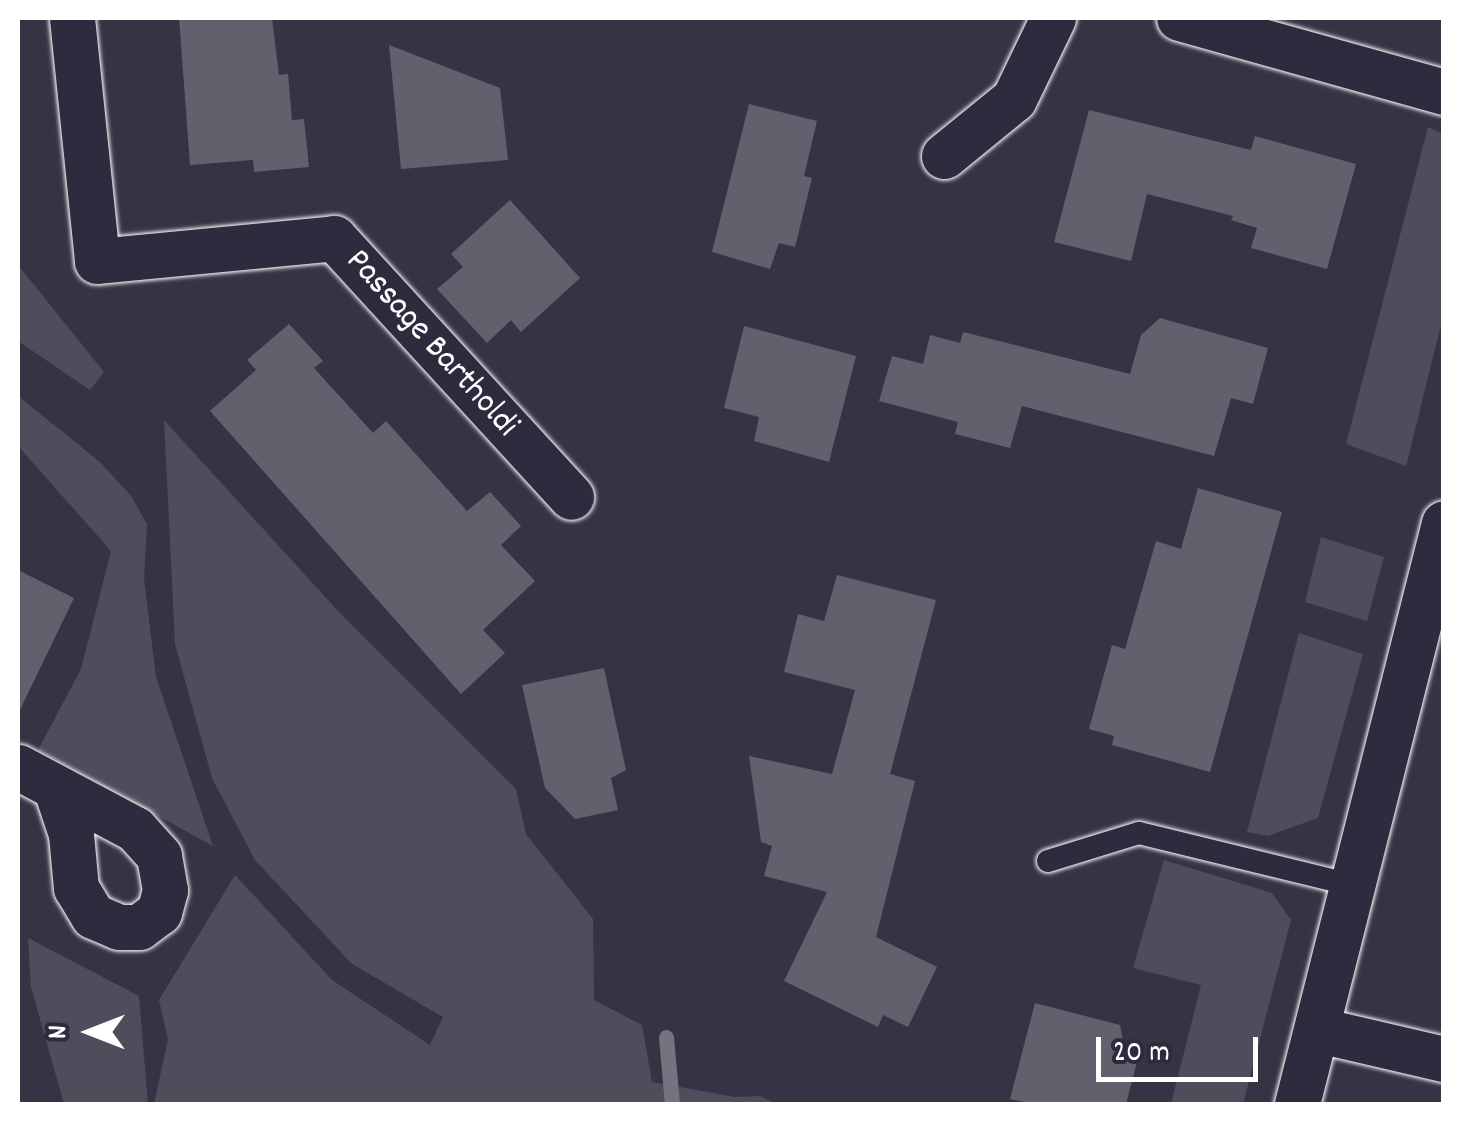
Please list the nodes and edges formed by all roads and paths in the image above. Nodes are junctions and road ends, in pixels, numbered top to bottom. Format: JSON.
{"nodes":[{"id":1,"x":72,"y":18,"type":"edge"},
{"id":2,"x":1053,"y":18,"type":"edge"},
{"id":3,"x":1179,"y":18,"type":"edge"},
{"id":4,"x":1444,"y":92,"type":"edge"},
{"id":5,"x":944,"y":156,"type":"dead end"},
{"id":6,"x":570,"y":497,"type":"dead end"},
{"id":7,"x":1444,"y":523,"type":"edge"},
{"id":8,"x":1048,"y":861,"type":"dead end"},
{"id":9,"x":1352,"y":885,"type":"junction"},
{"id":10,"x":1318,"y":1030,"type":"junction"},
{"id":11,"x":1444,"y":1059,"type":"edge"},
{"id":12,"x":1298,"y":1104,"type":"edge"}],
"edges":[{"from":1,"to":6,"type":"street","name":"Passage Bartholdi"},
{"from":2,"to":5,"type":"street"},
{"from":3,"to":4,"type":"street"},
{"from":7,"to":9,"type":"street"},
{"from":8,"to":9,"type":"lane"},
{"from":9,"to":10,"type":"street"},
{"from":10,"to":11,"type":"street"},
{"from":10,"to":12,"type":"street"}]}
